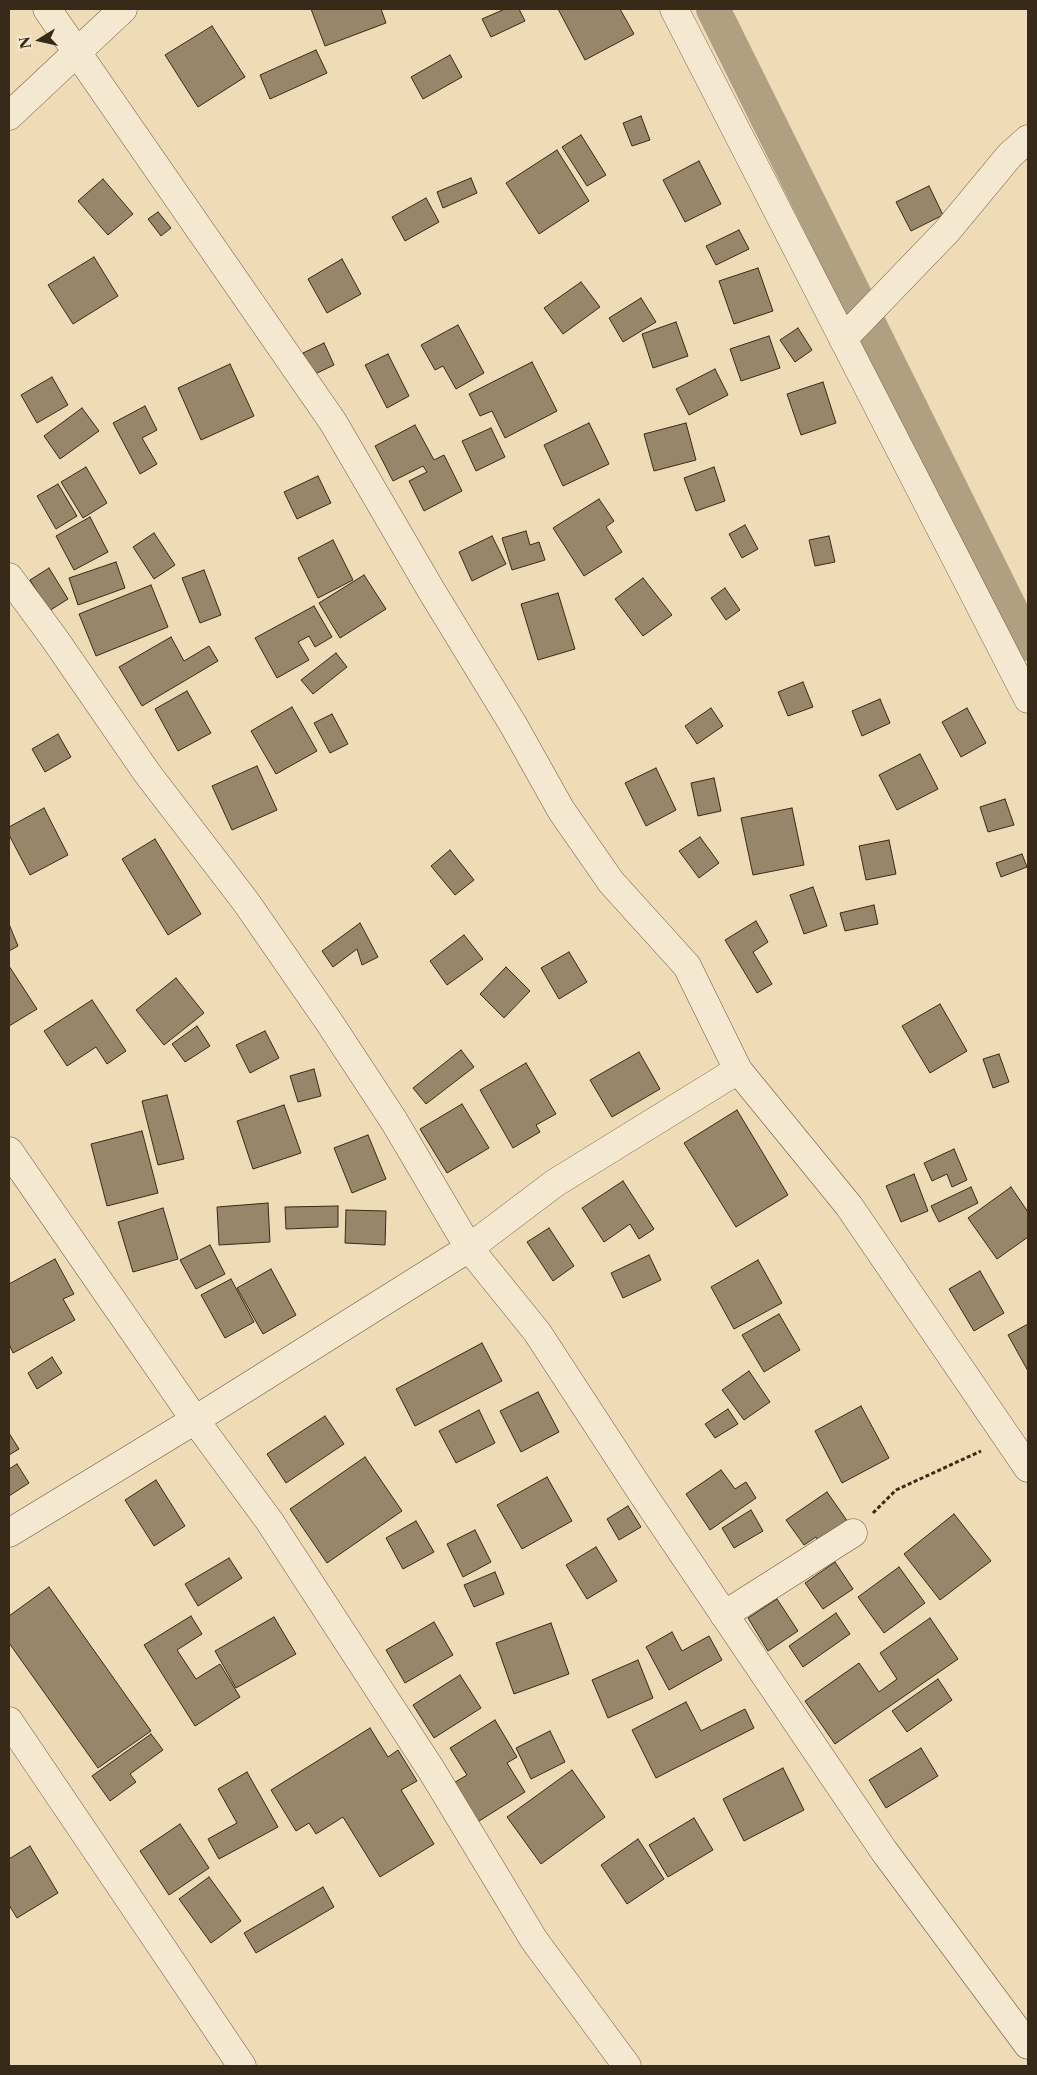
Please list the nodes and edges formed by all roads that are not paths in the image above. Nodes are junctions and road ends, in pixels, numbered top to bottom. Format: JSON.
{"nodes":[{"id":1,"x":47,"y":9,"type":"edge"},
{"id":2,"x":124,"y":9,"type":"edge"},
{"id":3,"x":674,"y":9,"type":"edge"},
{"id":4,"x":76,"y":51,"type":"junction"},
{"id":5,"x":9,"y":116,"type":"edge"},
{"id":6,"x":1028,"y":139,"type":"edge"},
{"id":7,"x":843,"y":339,"type":"junction"},
{"id":8,"x":9,"y":577,"type":"edge"},
{"id":9,"x":1028,"y":699,"type":"edge"},
{"id":10,"x":738,"y":1070,"type":"junction"},
{"id":11,"x":9,"y":1151,"type":"edge"},
{"id":12,"x":469,"y":1248,"type":"junction"},
{"id":13,"x":195,"y":1420,"type":"junction"},
{"id":14,"x":1028,"y":1468,"type":"edge"},
{"id":15,"x":9,"y":1533,"type":"edge"},
{"id":16,"x":853,"y":1533,"type":"road end"},
{"id":17,"x":724,"y":1615,"type":"junction"},
{"id":18,"x":9,"y":1721,"type":"edge"},
{"id":19,"x":1028,"y":2044,"type":"edge"},
{"id":20,"x":242,"y":2066,"type":"edge"},
{"id":21,"x":627,"y":2066,"type":"edge"}],
"edges":[{"from":1,"to":4,"type":"street"},
{"from":2,"to":4,"type":"street"},
{"from":3,"to":7,"type":"street"},
{"from":4,"to":5,"type":"street"},
{"from":4,"to":10,"type":"street"},
{"from":6,"to":7,"type":"street"},
{"from":7,"to":9,"type":"street"},
{"from":8,"to":12,"type":"street"},
{"from":10,"to":12,"type":"street"},
{"from":10,"to":14,"type":"street"},
{"from":11,"to":13,"type":"street"},
{"from":12,"to":13,"type":"street"},
{"from":12,"to":17,"type":"street"},
{"from":13,"to":15,"type":"street"},
{"from":13,"to":21,"type":"street"},
{"from":16,"to":17,"type":"street"},
{"from":17,"to":19,"type":"street"},
{"from":18,"to":20,"type":"street"}]}
